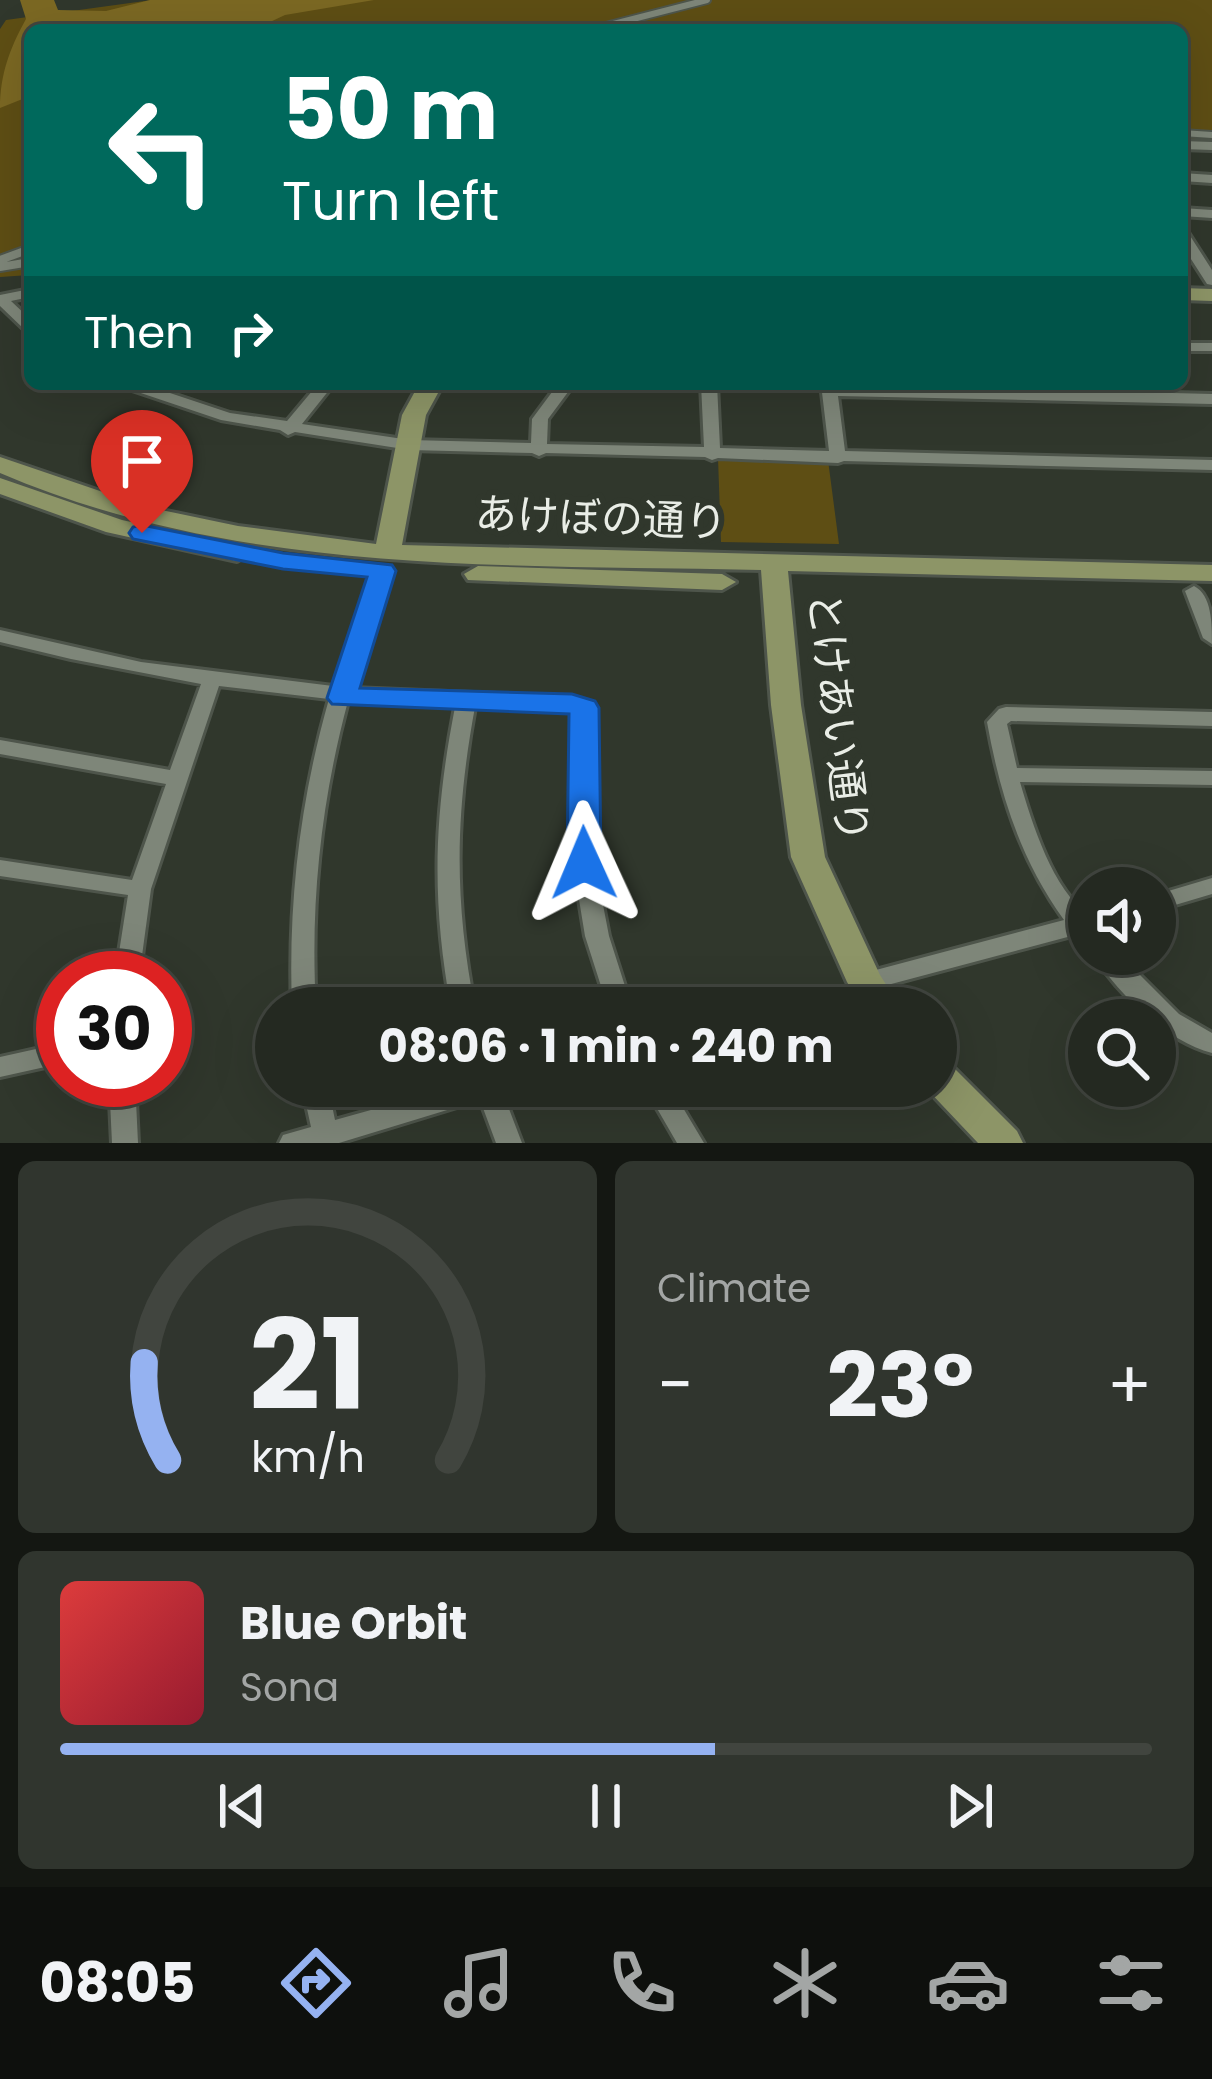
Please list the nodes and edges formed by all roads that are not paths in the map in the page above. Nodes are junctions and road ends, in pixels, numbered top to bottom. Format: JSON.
{"nodes":[{"id":1,"x":707,"y":0,"type":"edge"},
{"id":2,"x":613,"y":24,"type":"edge"},
{"id":3,"x":1188,"y":245,"type":"edge"},
{"id":4,"x":1190,"y":249,"type":"junction"},
{"id":5,"x":1212,"y":250,"type":"edge"},
{"id":6,"x":1212,"y":281,"type":"edge"},
{"id":7,"x":24,"y":294,"type":"edge"},
{"id":8,"x":24,"y":321,"type":"edge"},
{"id":9,"x":146,"y":390,"type":"edge"},
{"id":10,"x":321,"y":390,"type":"edge"},
{"id":11,"x":428,"y":390,"type":"edge"},
{"id":12,"x":562,"y":390,"type":"edge"},
{"id":13,"x":710,"y":390,"type":"edge"},
{"id":14,"x":829,"y":390,"type":"edge"},
{"id":15,"x":925,"y":390,"type":"edge"},
{"id":16,"x":1212,"y":399,"type":"edge"},
{"id":17,"x":288,"y":430,"type":"junction"},
{"id":18,"x":410,"y":445,"type":"junction"},
{"id":19,"x":539,"y":451,"type":"junction"},
{"id":20,"x":712,"y":455,"type":"junction"},
{"id":21,"x":838,"y":458,"type":"junction"},
{"id":22,"x":0,"y":464,"type":"edge"},
{"id":23,"x":1212,"y":465,"type":"edge"},
{"id":24,"x":0,"y":486,"type":"edge"},
{"id":25,"x":385,"y":562,"type":"junction"},
{"id":26,"x":775,"y":574,"type":"junction"},
{"id":27,"x":1206,"y":586,"type":"edge"},
{"id":28,"x":0,"y":636,"type":"edge"},
{"id":29,"x":1212,"y":638,"type":"edge"},
{"id":30,"x":211,"y":682,"type":"junction"},
{"id":31,"x":342,"y":698,"type":"junction"},
{"id":32,"x":466,"y":703,"type":"junction"},
{"id":33,"x":1212,"y":719,"type":"edge"},
{"id":34,"x":0,"y":747,"type":"edge"},
{"id":35,"x":1006,"y":775,"type":"junction"},
{"id":36,"x":1212,"y":778,"type":"edge"},
{"id":37,"x":178,"y":779,"type":"junction"},
{"id":38,"x":0,"y":868,"type":"edge"},
{"id":39,"x":1212,"y":886,"type":"edge"},
{"id":40,"x":140,"y":890,"type":"junction"},
{"id":41,"x":1176,"y":897,"type":"edge"},
{"id":42,"x":1068,"y":908,"type":"edge"},
{"id":43,"x":1068,"y":933,"type":"edge"},
{"id":44,"x":131,"y":951,"type":"edge"},
{"id":45,"x":1127,"y":975,"type":"edge"},
{"id":46,"x":303,"y":987,"type":"edge"},
{"id":47,"x":458,"y":987,"type":"edge"},
{"id":48,"x":613,"y":987,"type":"edge"},
{"id":49,"x":870,"y":987,"type":"edge"},
{"id":50,"x":899,"y":987,"type":"edge"},
{"id":51,"x":1212,"y":1043,"type":"edge"},
{"id":52,"x":36,"y":1059,"type":"edge"},
{"id":53,"x":0,"y":1067,"type":"edge"},
{"id":54,"x":957,"y":1096,"type":"edge"},
{"id":55,"x":123,"y":1107,"type":"edge"},
{"id":56,"x":320,"y":1107,"type":"edge"},
{"id":57,"x":426,"y":1107,"type":"edge"},
{"id":58,"x":497,"y":1107,"type":"edge"},
{"id":59,"x":670,"y":1107,"type":"edge"},
{"id":60,"x":327,"y":1138,"type":"edge"},
{"id":61,"x":125,"y":1143,"type":"edge"},
{"id":62,"x":292,"y":1143,"type":"edge"},
{"id":63,"x":509,"y":1143,"type":"edge"},
{"id":64,"x":691,"y":1143,"type":"edge"},
{"id":65,"x":1003,"y":1143,"type":"edge"}],
"edges":[{"from":1,"to":2,"type":"lane"},
{"from":3,"to":4,"type":"street"},
{"from":4,"to":5,"type":"street"},
{"from":4,"to":6,"type":"street"},
{"from":7,"to":8,"type":"street"},
{"from":9,"to":17,"type":"street"},
{"from":10,"to":17,"type":"street"},
{"from":11,"to":18,"type":"street"},
{"from":12,"to":19,"type":"street"},
{"from":13,"to":20,"type":"street"},
{"from":14,"to":21,"type":"street"},
{"from":15,"to":16,"type":"street"},
{"from":17,"to":18,"type":"street"},
{"from":18,"to":19,"type":"street"},
{"from":18,"to":25,"type":"street"},
{"from":19,"to":20,"type":"street"},
{"from":20,"to":21,"type":"street"},
{"from":21,"to":23,"type":"street"},
{"from":22,"to":25,"type":"street","name":"あけぼの通り"},
{"from":24,"to":25,"type":"street","name":"あけぼの通り"},
{"from":25,"to":26,"type":"street","name":"あけぼの通り"},
{"from":25,"to":31,"type":"street"},
{"from":26,"to":27,"type":"street","name":"あけぼの通り"},
{"from":26,"to":49,"type":"street","name":"とけあい通り"},
{"from":27,"to":29,"type":"street"},
{"from":28,"to":30,"type":"street"},
{"from":30,"to":31,"type":"street"},
{"from":30,"to":37,"type":"street"},
{"from":31,"to":32,"type":"street"},
{"from":31,"to":46,"type":"street"},
{"from":32,"to":47,"type":"street"},
{"from":32,"to":48,"type":"street"},
{"from":33,"to":35,"type":"street"},
{"from":34,"to":37,"type":"street"},
{"from":35,"to":36,"type":"street"},
{"from":35,"to":42,"type":"street"},
{"from":37,"to":40,"type":"street"},
{"from":38,"to":40,"type":"street"},
{"from":39,"to":41,"type":"street"},
{"from":40,"to":44,"type":"street"},
{"from":43,"to":50,"type":"street"},
{"from":45,"to":51,"type":"street"},
{"from":52,"to":53,"type":"street"},
{"from":54,"to":65,"type":"street"},
{"from":55,"to":61,"type":"street"},
{"from":56,"to":60,"type":"street"},
{"from":57,"to":60,"type":"street"},
{"from":58,"to":63,"type":"street"},
{"from":59,"to":64,"type":"street"},
{"from":60,"to":62,"type":"street"}]}
